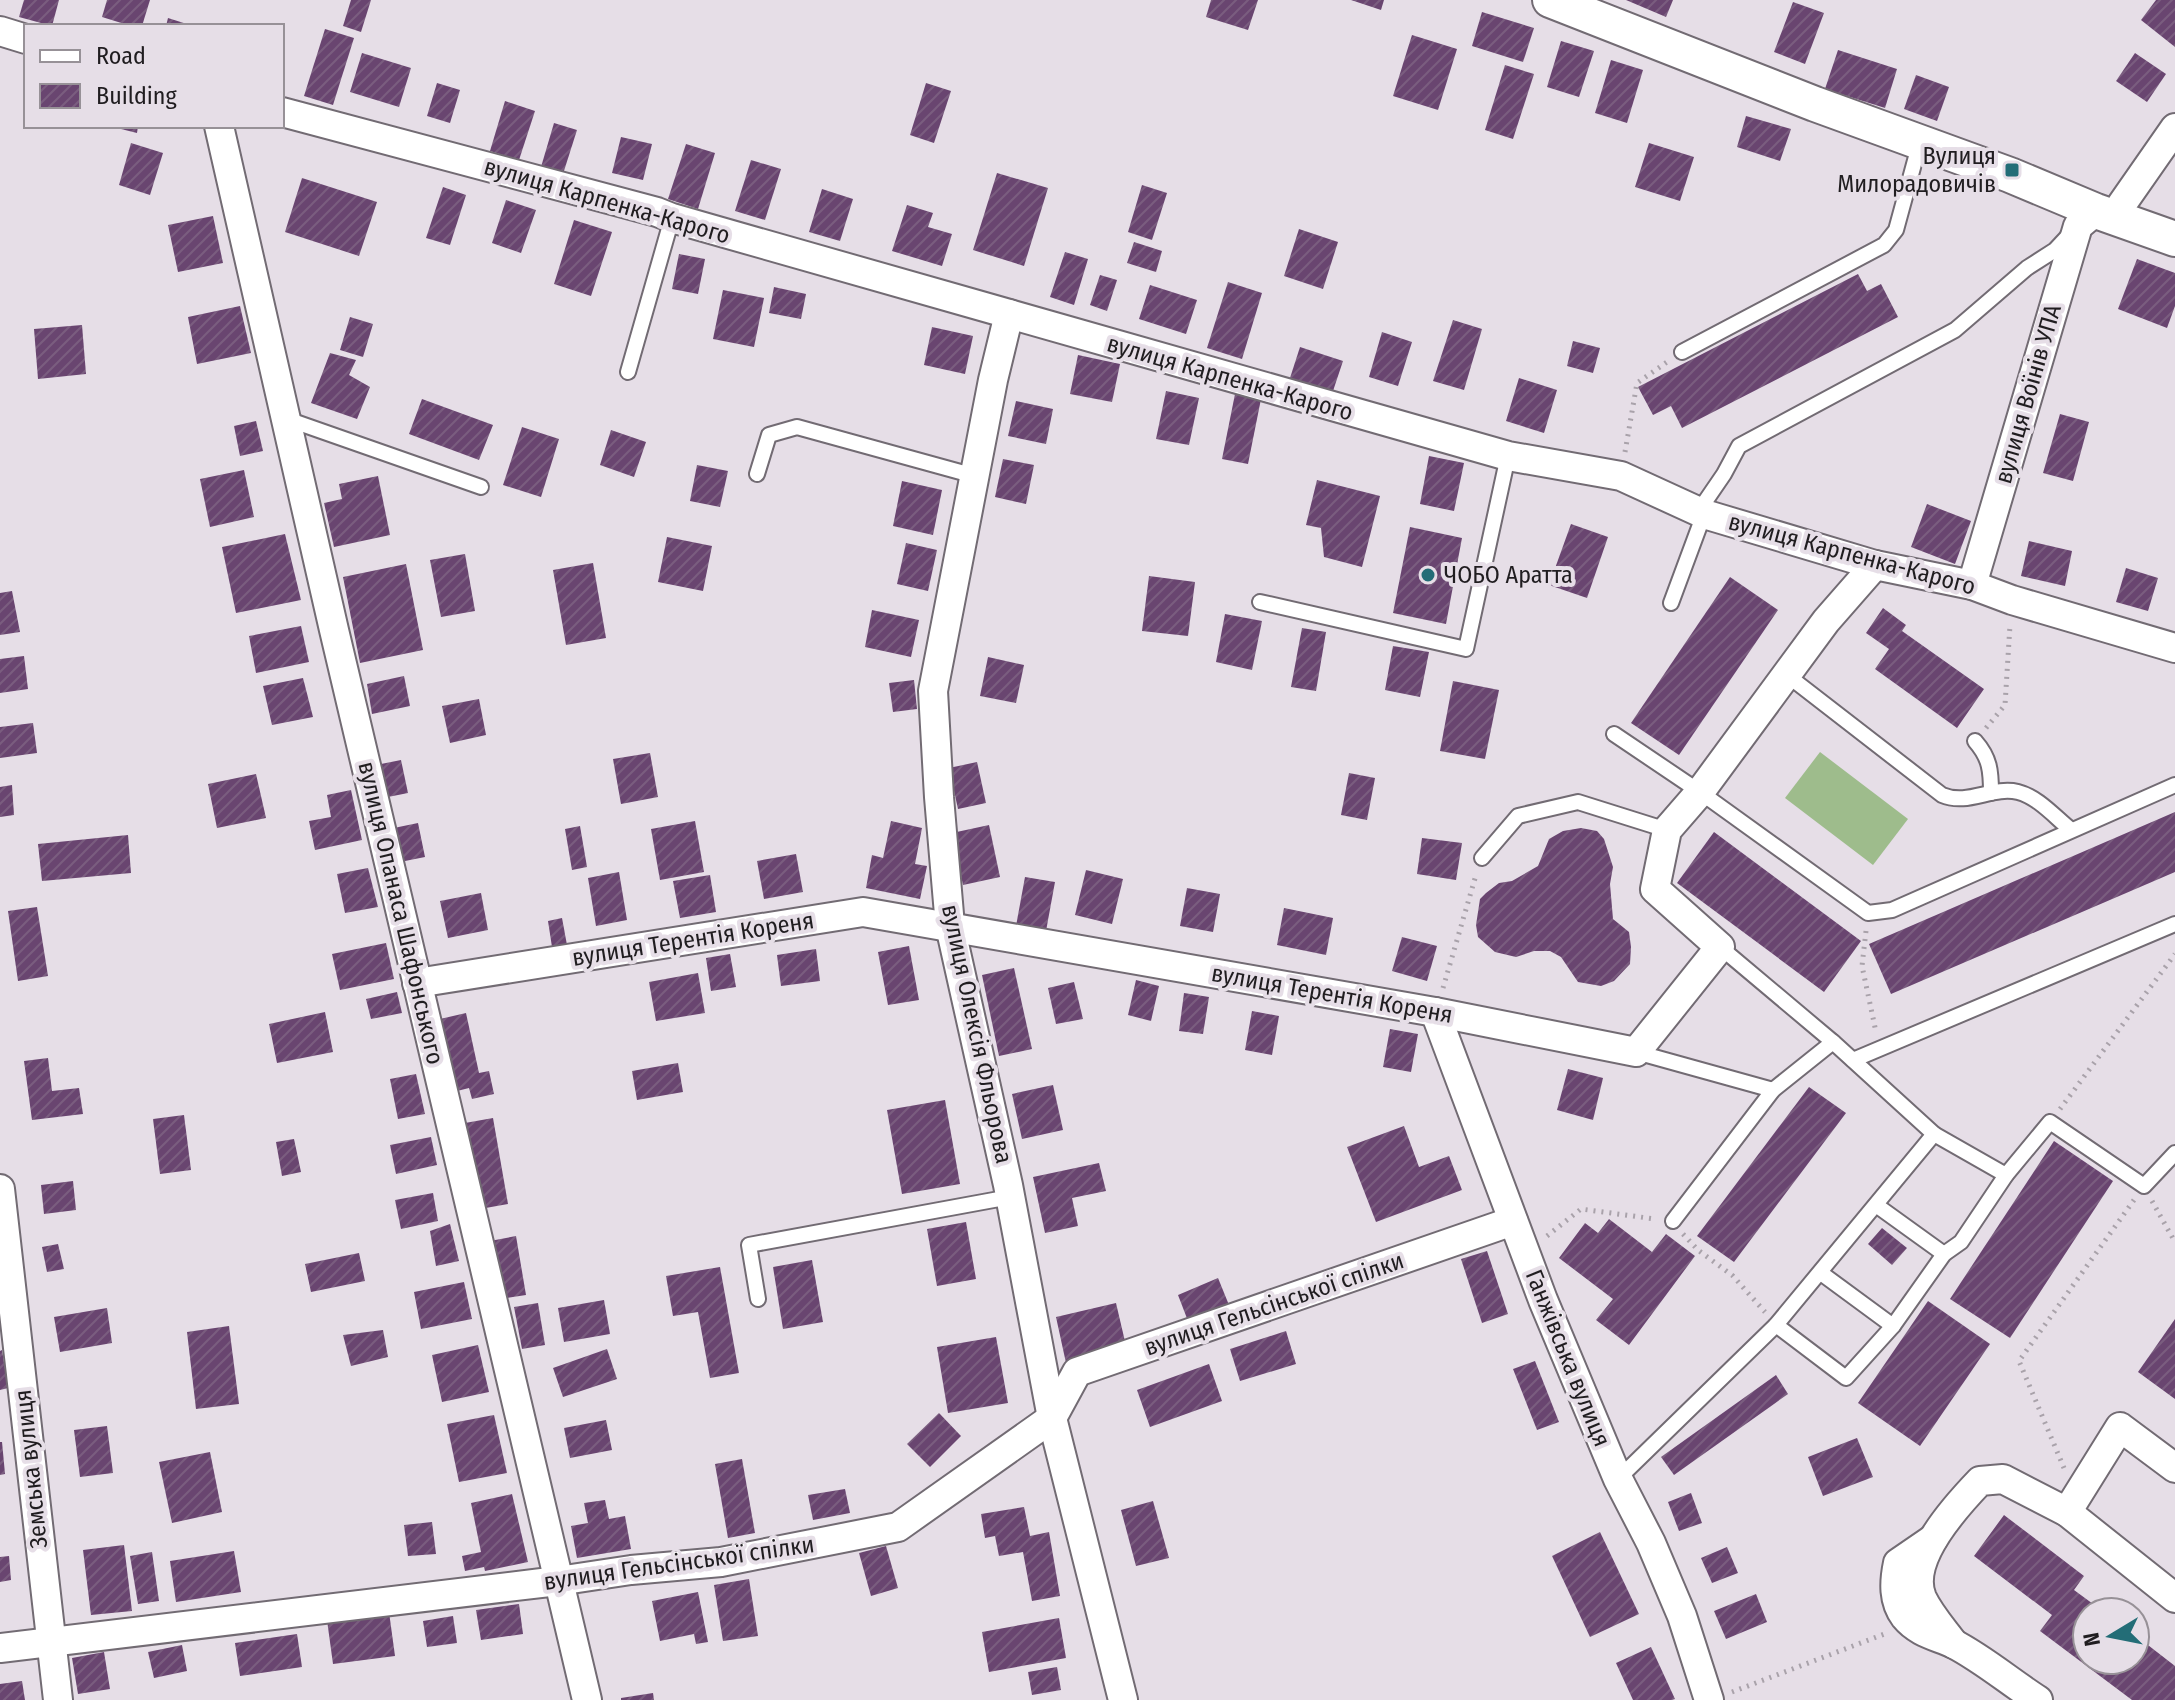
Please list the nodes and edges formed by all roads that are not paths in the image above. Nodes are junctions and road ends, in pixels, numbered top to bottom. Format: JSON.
{"nodes":[{"id":1,"x":1550,"y":0,"type":"edge"},
{"id":2,"x":0,"y":31,"type":"edge"},
{"id":3,"x":24,"y":38,"type":"edge"},
{"id":4,"x":284,"y":113,"type":"edge"},
{"id":5,"x":219,"y":128,"type":"edge"},
{"id":6,"x":2175,"y":128,"type":"edge"},
{"id":7,"x":1920,"y":141,"type":"junction"},
{"id":8,"x":672,"y":218,"type":"junction"},
{"id":9,"x":2097,"y":218,"type":"junction"},
{"id":10,"x":2175,"y":239,"type":"edge"},
{"id":11,"x":1009,"y":314,"type":"junction"},
{"id":12,"x":1682,"y":352,"type":"road end"},
{"id":13,"x":628,"y":372,"type":"dead end"},
{"id":14,"x":287,"y":419,"type":"junction"},
{"id":15,"x":1508,"y":456,"type":"junction"},
{"id":16,"x":757,"y":474,"type":"dead end"},
{"id":17,"x":975,"y":476,"type":"junction"},
{"id":18,"x":481,"y":487,"type":"dead end"},
{"id":19,"x":1701,"y":513,"type":"junction"},
{"id":20,"x":1875,"y":565,"type":"junction"},
{"id":21,"x":1972,"y":585,"type":"junction"},
{"id":22,"x":1260,"y":602,"type":"dead end"},
{"id":23,"x":1671,"y":603,"type":"dead end"},
{"id":24,"x":2175,"y":648,"type":"edge"},
{"id":25,"x":1787,"y":675,"type":"junction"},
{"id":26,"x":1614,"y":734,"type":"dead end"},
{"id":27,"x":1975,"y":741,"type":"road end"},
{"id":28,"x":2175,"y":785,"type":"edge"},
{"id":29,"x":1700,"y":792,"type":"junction"},
{"id":30,"x":1991,"y":793,"type":"junction"},
{"id":31,"x":2070,"y":829,"type":"junction"},
{"id":32,"x":1667,"y":830,"type":"junction"},
{"id":33,"x":1482,"y":858,"type":"road end"},
{"id":34,"x":2175,"y":924,"type":"edge"},
{"id":35,"x":950,"y":926,"type":"junction"},
{"id":36,"x":1720,"y":947,"type":"junction"},
{"id":37,"x":417,"y":983,"type":"junction"},
{"id":38,"x":1435,"y":1012,"type":"junction"},
{"id":39,"x":1833,"y":1042,"type":"junction"},
{"id":40,"x":1636,"y":1052,"type":"junction"},
{"id":41,"x":1853,"y":1060,"type":"junction"},
{"id":42,"x":1773,"y":1090,"type":"junction"},
{"id":43,"x":1934,"y":1134,"type":"junction"},
{"id":44,"x":2175,"y":1153,"type":"edge"},
{"id":45,"x":2006,"y":1175,"type":"junction"},
{"id":46,"x":0,"y":1189,"type":"edge"},
{"id":47,"x":1010,"y":1197,"type":"junction"},
{"id":48,"x":1876,"y":1205,"type":"junction"},
{"id":49,"x":1513,"y":1221,"type":"junction"},
{"id":50,"x":1673,"y":1221,"type":"road end"},
{"id":51,"x":1944,"y":1254,"type":"junction"},
{"id":52,"x":1821,"y":1273,"type":"junction"},
{"id":53,"x":758,"y":1299,"type":"dead end"},
{"id":54,"x":1776,"y":1325,"type":"junction"},
{"id":55,"x":1893,"y":1326,"type":"junction"},
{"id":56,"x":1052,"y":1418,"type":"junction"},
{"id":57,"x":2175,"y":1468,"type":"edge"},
{"id":58,"x":1618,"y":1479,"type":"junction"},
{"id":59,"x":2072,"y":1504,"type":"junction"},
{"id":60,"x":1933,"y":1539,"type":"junction"},
{"id":61,"x":558,"y":1581,"type":"junction"},
{"id":62,"x":2175,"y":1598,"type":"edge"},
{"id":63,"x":51,"y":1643,"type":"junction"},
{"id":64,"x":1954,"y":1644,"type":"junction"},
{"id":65,"x":0,"y":1648,"type":"edge"},
{"id":66,"x":1718,"y":1697,"type":"edge"},
{"id":67,"x":58,"y":1700,"type":"edge"},
{"id":68,"x":587,"y":1700,"type":"edge"},
{"id":69,"x":1123,"y":1700,"type":"edge"},
{"id":70,"x":2038,"y":1700,"type":"edge"}],
"edges":[{"from":1,"to":7,"type":"street"},
{"from":2,"to":3,"type":"street"},
{"from":4,"to":8,"type":"street","name":"вулиця Карпенка-Карого"},
{"from":5,"to":14,"type":"street","name":"вулиця Опанаса Шафонського"},
{"from":6,"to":9,"type":"street","name":"вулиця Воїнів УПА"},
{"from":7,"to":9,"type":"street"},
{"from":7,"to":12,"type":"lane"},
{"from":8,"to":11,"type":"street","name":"вулиця Карпенка-Карого"},
{"from":8,"to":13,"type":"lane"},
{"from":9,"to":10,"type":"street"},
{"from":9,"to":19,"type":"lane"},
{"from":9,"to":21,"type":"street","name":"вулиця Воїнів УПА"},
{"from":11,"to":15,"type":"street","name":"вулиця Карпенка-Карого"},
{"from":11,"to":17,"type":"street","name":"вулиця Олексія Фльорова"},
{"from":14,"to":18,"type":"lane"},
{"from":14,"to":37,"type":"street","name":"вулиця Опанаса Шафонського"},
{"from":15,"to":19,"type":"street","name":"вулиця Карпенка-Карого"},
{"from":15,"to":22,"type":"lane"},
{"from":16,"to":17,"type":"lane"},
{"from":17,"to":35,"type":"street","name":"вулиця Олексія Фльорова"},
{"from":19,"to":20,"type":"street","name":"вулиця Карпенка-Карого"},
{"from":19,"to":23,"type":"lane"},
{"from":20,"to":21,"type":"street","name":"вулиця Карпенка-Карого"},
{"from":20,"to":25,"type":"street"},
{"from":21,"to":24,"type":"street","name":"вулиця Карпенка-Карого"},
{"from":25,"to":29,"type":"street"},
{"from":25,"to":30,"type":"lane"},
{"from":26,"to":29,"type":"lane"},
{"from":27,"to":30,"type":"lane"},
{"from":28,"to":31,"type":"lane"},
{"from":29,"to":31,"type":"lane"},
{"from":29,"to":32,"type":"street"},
{"from":30,"to":31,"type":"lane"},
{"from":32,"to":33,"type":"lane"},
{"from":32,"to":36,"type":"street"},
{"from":34,"to":41,"type":"lane"},
{"from":35,"to":37,"type":"street","name":"вулиця Терентія Кореня"},
{"from":35,"to":38,"type":"street","name":"вулиця Терентія Кореня"},
{"from":35,"to":47,"type":"street","name":"вулиця Олексія Фльорова"},
{"from":36,"to":39,"type":"lane"},
{"from":36,"to":40,"type":"street"},
{"from":37,"to":61,"type":"street","name":"вулиця Опанаса Шафонського"},
{"from":38,"to":40,"type":"street","name":"вулиця Терентія Кореня"},
{"from":38,"to":49,"type":"street","name":"Ганжівська вулиця"},
{"from":39,"to":41,"type":"lane"},
{"from":39,"to":42,"type":"lane"},
{"from":40,"to":42,"type":"lane"},
{"from":41,"to":43,"type":"lane"},
{"from":42,"to":50,"type":"lane"},
{"from":43,"to":45,"type":"lane"},
{"from":43,"to":48,"type":"lane"},
{"from":44,"to":45,"type":"lane"},
{"from":45,"to":51,"type":"lane"},
{"from":46,"to":63,"type":"street","name":"Земська вулиця"},
{"from":47,"to":53,"type":"lane"},
{"from":47,"to":56,"type":"street","name":"вулиця Олексія Фльорова"},
{"from":48,"to":51,"type":"lane"},
{"from":48,"to":52,"type":"lane"},
{"from":49,"to":56,"type":"street","name":"вулиця Гельсінської спілки"},
{"from":49,"to":58,"type":"street","name":"Ганжівська вулиця"},
{"from":51,"to":55,"type":"lane"},
{"from":52,"to":54,"type":"lane"},
{"from":52,"to":55,"type":"lane"},
{"from":54,"to":55,"type":"lane"},
{"from":54,"to":58,"type":"lane"},
{"from":56,"to":61,"type":"street","name":"вулиця Гельсінської спілки"},
{"from":56,"to":69,"type":"street","name":"вулиця Олексія Фльорова"},
{"from":57,"to":59,"type":"street"},
{"from":58,"to":66,"type":"street","name":"Ганжівська вулиця"},
{"from":59,"to":60,"type":"street"},
{"from":59,"to":62,"type":"street"},
{"from":60,"to":64,"type":"street"},
{"from":60,"to":64,"type":"street"},
{"from":61,"to":63,"type":"street","name":"вулиця Гельсінської спілки"},
{"from":61,"to":68,"type":"street","name":"вулиця Опанаса Шафонського"},
{"from":63,"to":65,"type":"street","name":"вулиця Гельсінської спілки"},
{"from":63,"to":67,"type":"street","name":"Земська вулиця"},
{"from":64,"to":70,"type":"street"}]}
